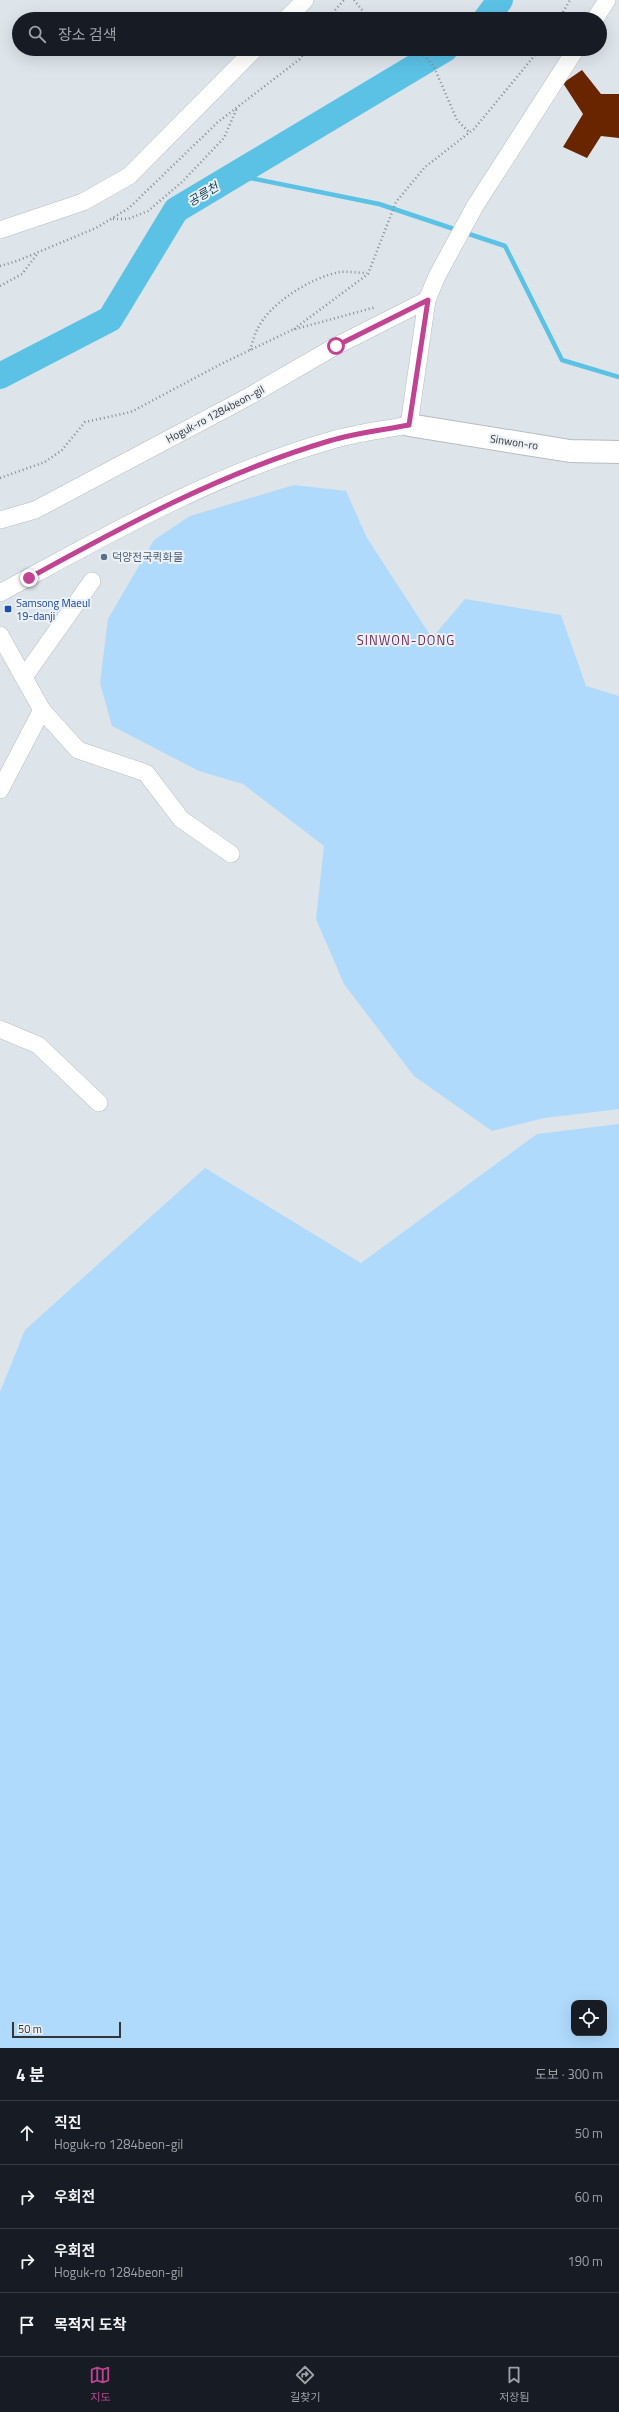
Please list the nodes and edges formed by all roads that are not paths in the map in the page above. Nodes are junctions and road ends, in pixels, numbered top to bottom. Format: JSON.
{"nodes":[{"id":1,"x":306,"y":0,"type":"edge"},
{"id":2,"x":607,"y":0,"type":"edge"},
{"id":3,"x":293,"y":12,"type":"edge"},
{"id":4,"x":599,"y":12,"type":"edge"},
{"id":5,"x":249,"y":56,"type":"edge"},
{"id":6,"x":571,"y":56,"type":"edge"},
{"id":7,"x":0,"y":230,"type":"edge"},
{"id":8,"x":428,"y":300,"type":"junction"},
{"id":9,"x":409,"y":425,"type":"junction"},
{"id":10,"x":619,"y":452,"type":"edge"},
{"id":11,"x":0,"y":520,"type":"edge"},
{"id":12,"x":92,"y":581,"type":"dead end"},
{"id":13,"x":0,"y":594,"type":"edge"},
{"id":14,"x":0,"y":635,"type":"edge"},
{"id":15,"x":24,"y":677,"type":"junction"},
{"id":16,"x":42,"y":710,"type":"junction"},
{"id":17,"x":0,"y":790,"type":"edge"},
{"id":18,"x":232,"y":854,"type":"dead end"},
{"id":19,"x":0,"y":1028,"type":"edge"},
{"id":20,"x":99,"y":1104,"type":"dead end"}],
"edges":[{"from":1,"to":3,"type":"street"},
{"from":2,"to":4,"type":"street"},
{"from":5,"to":7,"type":"street"},
{"from":6,"to":8,"type":"street"},
{"from":8,"to":9,"type":"street"},
{"from":8,"to":11,"type":"street","name":"Hoguk-ro 1284beon-gil"},
{"from":9,"to":10,"type":"street","name":"Sinwon-ro"},
{"from":9,"to":13,"type":"street"},
{"from":12,"to":15,"type":"street"},
{"from":14,"to":15,"type":"street"},
{"from":15,"to":16,"type":"street"},
{"from":16,"to":17,"type":"street"},
{"from":16,"to":18,"type":"street"},
{"from":19,"to":20,"type":"street"}]}
